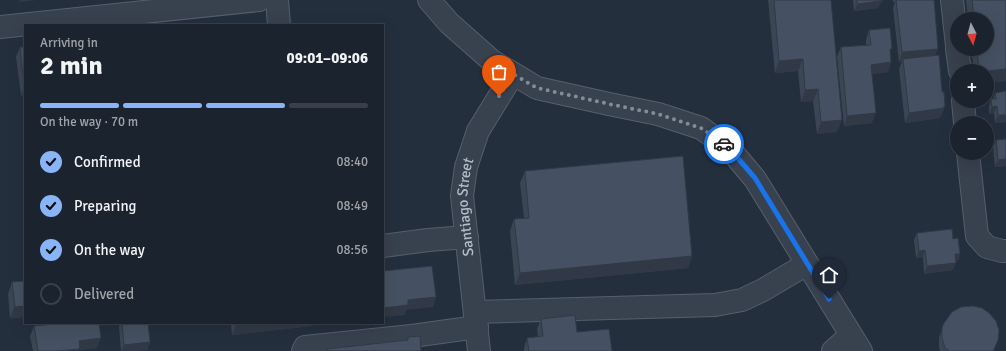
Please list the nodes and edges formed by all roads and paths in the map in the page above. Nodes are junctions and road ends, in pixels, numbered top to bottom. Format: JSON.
{"nodes":[{"id":1,"x":259,"y":0,"type":"edge"},
{"id":2,"x":277,"y":0,"type":"edge"},
{"id":3,"x":429,"y":0,"type":"edge"},
{"id":4,"x":952,"y":0,"type":"edge"},
{"id":5,"x":953,"y":12,"type":"edge"},
{"id":6,"x":24,"y":24,"type":"edge"},
{"id":7,"x":29,"y":24,"type":"edge"},
{"id":8,"x":280,"y":24,"type":"edge"},
{"id":9,"x":0,"y":27,"type":"edge"},
{"id":10,"x":513,"y":74,"type":"junction"},
{"id":11,"x":969,"y":160,"type":"edge"},
{"id":12,"x":467,"y":237,"type":"junction"},
{"id":13,"x":384,"y":246,"type":"edge"},
{"id":14,"x":1006,"y":250,"type":"edge"},
{"id":15,"x":807,"y":264,"type":"junction"},
{"id":16,"x":476,"y":319,"type":"junction"},
{"id":17,"x":856,"y":343,"type":"edge"},
{"id":18,"x":303,"y":351,"type":"edge"},
{"id":19,"x":479,"y":351,"type":"edge"},
{"id":20,"x":833,"y":351,"type":"edge"}],
"edges":[{"from":1,"to":7,"type":"street"},
{"from":2,"to":8,"type":"street"},
{"from":3,"to":10,"type":"street"},
{"from":4,"to":5,"type":"street"},
{"from":6,"to":9,"type":"street"},
{"from":10,"to":12,"type":"street","name":"Santiago Street"},
{"from":10,"to":15,"type":"street"},
{"from":11,"to":14,"type":"street"},
{"from":12,"to":13,"type":"street"},
{"from":12,"to":16,"type":"street","name":"Santiago Street"},
{"from":15,"to":16,"type":"street"},
{"from":15,"to":17,"type":"street"},
{"from":16,"to":18,"type":"street"},
{"from":16,"to":19,"type":"street","name":"Santiago Street"},
{"from":17,"to":20,"type":"street"}]}
